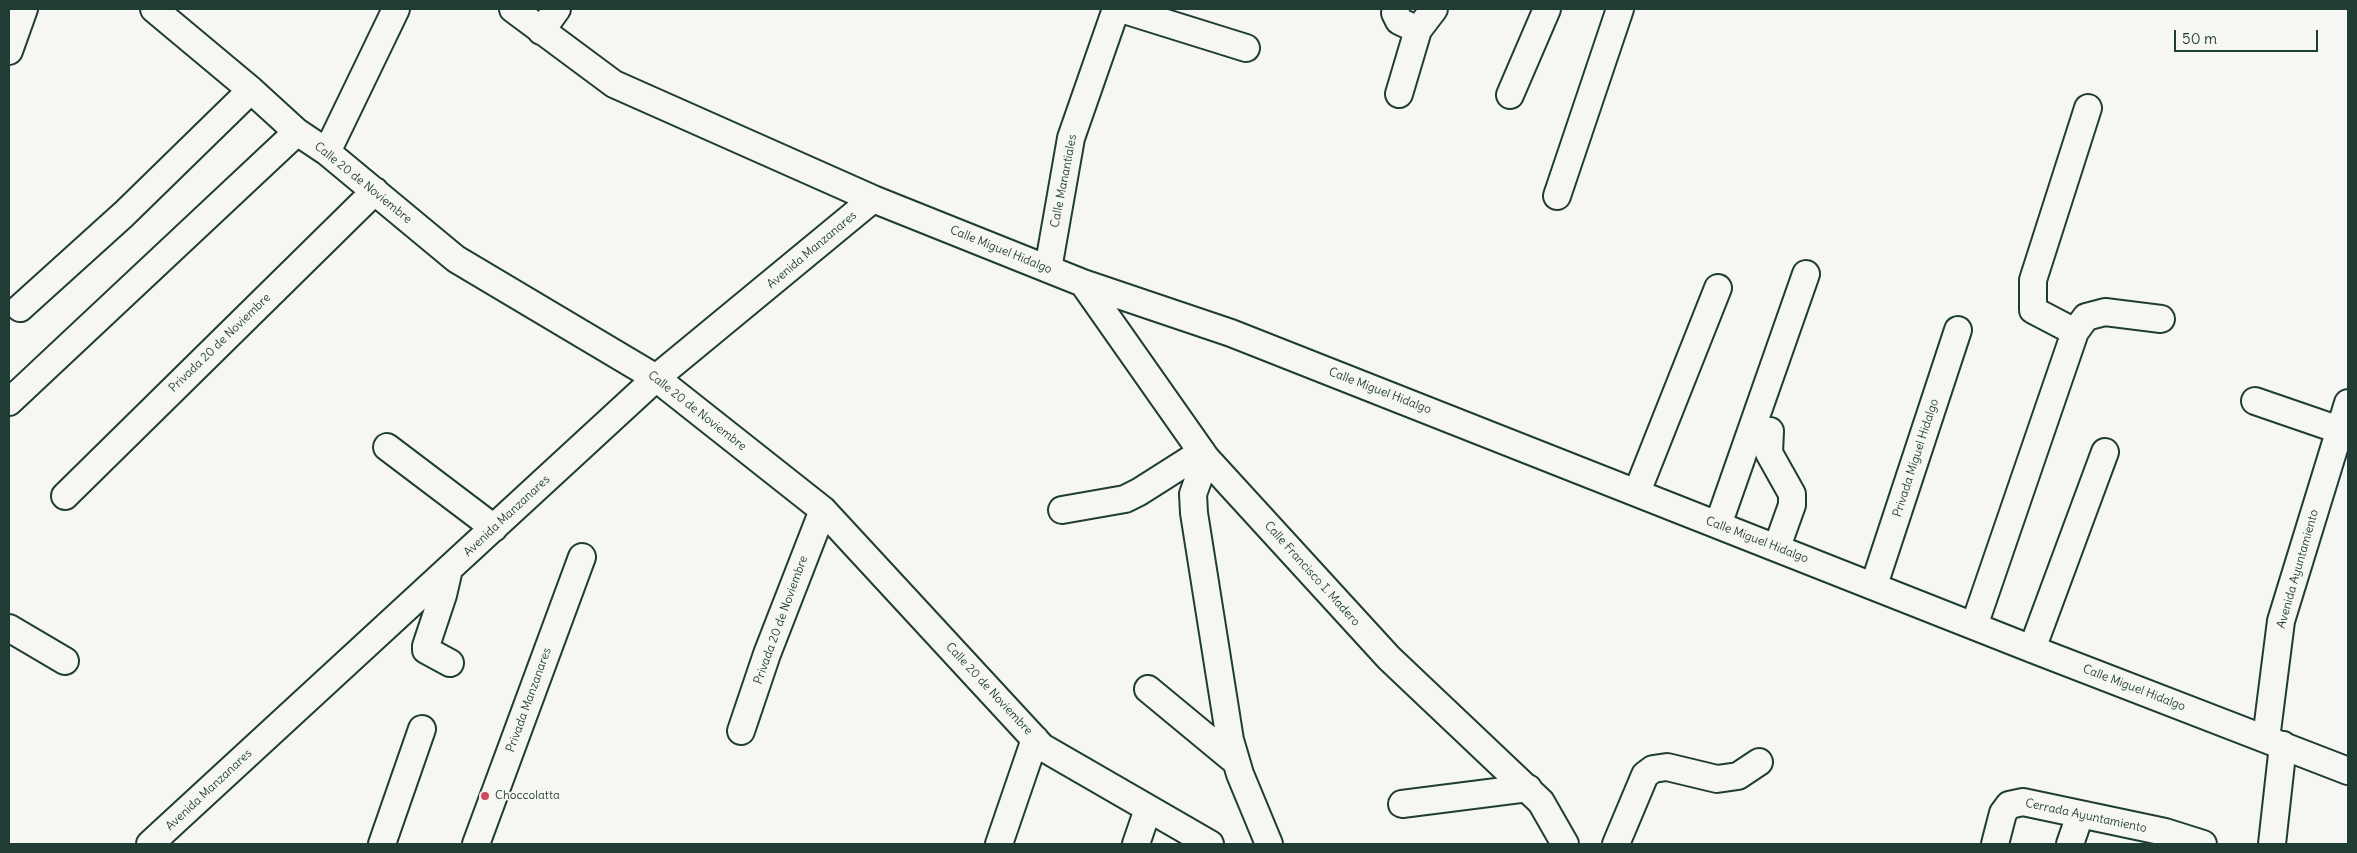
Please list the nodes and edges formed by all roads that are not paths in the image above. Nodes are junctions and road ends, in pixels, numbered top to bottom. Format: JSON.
{"nodes":[{"id":1,"x":24,"y":9,"type":"edge"},
{"id":2,"x":154,"y":9,"type":"edge"},
{"id":3,"x":396,"y":9,"type":"edge"},
{"id":4,"x":513,"y":9,"type":"edge"},
{"id":5,"x":557,"y":9,"type":"edge"},
{"id":6,"x":1116,"y":9,"type":"edge"},
{"id":7,"x":1121,"y":9,"type":"edge"},
{"id":8,"x":1396,"y":9,"type":"edge"},
{"id":9,"x":1434,"y":9,"type":"edge"},
{"id":10,"x":1547,"y":9,"type":"edge"},
{"id":11,"x":1620,"y":9,"type":"edge"},
{"id":12,"x":1418,"y":30,"type":"junction"},
{"id":13,"x":541,"y":32,"type":"junction"},
{"id":14,"x":1246,"y":48,"type":"dead end"},
{"id":15,"x":9,"y":51,"type":"edge"},
{"id":16,"x":251,"y":90,"type":"junction"},
{"id":17,"x":1399,"y":94,"type":"dead end"},
{"id":18,"x":1510,"y":95,"type":"dead end"},
{"id":19,"x":2088,"y":108,"type":"dead end"},
{"id":20,"x":297,"y":132,"type":"junction"},
{"id":21,"x":327,"y":152,"type":"junction"},
{"id":22,"x":375,"y":191,"type":"junction"},
{"id":23,"x":1557,"y":196,"type":"dead end"},
{"id":24,"x":873,"y":199,"type":"junction"},
{"id":25,"x":1048,"y":269,"type":"junction"},
{"id":26,"x":1806,"y":274,"type":"dead end"},
{"id":27,"x":1083,"y":283,"type":"junction"},
{"id":28,"x":1718,"y":288,"type":"dead end"},
{"id":29,"x":20,"y":308,"type":"dead end"},
{"id":30,"x":2161,"y":319,"type":"dead end"},
{"id":31,"x":1958,"y":330,"type":"dead end"},
{"id":32,"x":2075,"y":332,"type":"junction"},
{"id":33,"x":656,"y":378,"type":"junction"},
{"id":34,"x":2255,"y":401,"type":"dead end"},
{"id":35,"x":9,"y":402,"type":"edge"},
{"id":36,"x":2348,"y":403,"type":"edge"},
{"id":37,"x":1770,"y":431,"type":"dead end"},
{"id":38,"x":2344,"y":432,"type":"edge"},
{"id":39,"x":387,"y":447,"type":"dead end"},
{"id":40,"x":2105,"y":452,"type":"dead end"},
{"id":41,"x":1204,"y":455,"type":"junction"},
{"id":42,"x":1637,"y":492,"type":"junction"},
{"id":43,"x":65,"y":496,"type":"dead end"},
{"id":44,"x":823,"y":510,"type":"junction"},
{"id":45,"x":1062,"y":510,"type":"dead end"},
{"id":46,"x":1718,"y":524,"type":"junction"},
{"id":47,"x":494,"y":528,"type":"junction"},
{"id":48,"x":1776,"y":547,"type":"junction"},
{"id":49,"x":582,"y":556,"type":"dead end"},
{"id":50,"x":449,"y":569,"type":"junction"},
{"id":51,"x":1874,"y":585,"type":"junction"},
{"id":52,"x":1974,"y":626,"type":"junction"},
{"id":53,"x":9,"y":628,"type":"edge"},
{"id":54,"x":2032,"y":649,"type":"junction"},
{"id":55,"x":65,"y":661,"type":"dead end"},
{"id":56,"x":450,"y":662,"type":"dead end"},
{"id":57,"x":1148,"y":689,"type":"dead end"},
{"id":58,"x":422,"y":729,"type":"dead end"},
{"id":59,"x":741,"y":731,"type":"dead end"},
{"id":60,"x":1035,"y":739,"type":"junction"},
{"id":61,"x":2275,"y":742,"type":"junction"},
{"id":62,"x":1235,"y":761,"type":"junction"},
{"id":63,"x":1759,"y":762,"type":"dead end"},
{"id":64,"x":2348,"y":770,"type":"edge"},
{"id":65,"x":1528,"y":788,"type":"junction"},
{"id":66,"x":1402,"y":804,"type":"dead end"},
{"id":67,"x":1148,"y":809,"type":"junction"},
{"id":68,"x":2080,"y":814,"type":"junction"},
{"id":69,"x":150,"y":844,"type":"edge"},
{"id":70,"x":382,"y":844,"type":"edge"},
{"id":71,"x":476,"y":844,"type":"edge"},
{"id":72,"x":999,"y":844,"type":"edge"},
{"id":73,"x":1136,"y":844,"type":"edge"},
{"id":74,"x":1210,"y":844,"type":"edge"},
{"id":75,"x":1269,"y":844,"type":"edge"},
{"id":76,"x":1565,"y":844,"type":"edge"},
{"id":77,"x":1616,"y":844,"type":"edge"},
{"id":78,"x":1995,"y":844,"type":"edge"},
{"id":79,"x":2070,"y":844,"type":"edge"},
{"id":80,"x":2203,"y":844,"type":"edge"},
{"id":81,"x":2272,"y":844,"type":"edge"}],
"edges":[{"from":1,"to":15,"type":"street"},
{"from":2,"to":16,"type":"street","name":"Calle 20 de Noviembre"},
{"from":3,"to":21,"type":"street"},
{"from":4,"to":13,"type":"street","name":"Calle Miguel Hidalgo"},
{"from":5,"to":13,"type":"street"},
{"from":6,"to":25,"type":"street","name":"Calle Manantiales"},
{"from":7,"to":14,"type":"street"},
{"from":8,"to":12,"type":"street"},
{"from":9,"to":12,"type":"street"},
{"from":10,"to":18,"type":"street"},
{"from":11,"to":23,"type":"street"},
{"from":12,"to":17,"type":"street"},
{"from":13,"to":24,"type":"street","name":"Calle Miguel Hidalgo"},
{"from":16,"to":20,"type":"street","name":"Calle 20 de Noviembre"},
{"from":16,"to":29,"type":"street"},
{"from":19,"to":32,"type":"street"},
{"from":20,"to":21,"type":"street","name":"Calle 20 de Noviembre"},
{"from":20,"to":35,"type":"street"},
{"from":21,"to":22,"type":"street","name":"Calle 20 de Noviembre"},
{"from":22,"to":33,"type":"street","name":"Calle 20 de Noviembre"},
{"from":22,"to":43,"type":"street","name":"Privada 20 de Noviembre"},
{"from":24,"to":25,"type":"street","name":"Calle Miguel Hidalgo"},
{"from":24,"to":33,"type":"street","name":"Avenida Manzanares"},
{"from":25,"to":27,"type":"street","name":"Calle Miguel Hidalgo"},
{"from":26,"to":46,"type":"street"},
{"from":27,"to":41,"type":"street","name":"Calle Francisco I. Madero"},
{"from":27,"to":42,"type":"street","name":"Calle Miguel Hidalgo"},
{"from":28,"to":42,"type":"street"},
{"from":30,"to":32,"type":"street"},
{"from":31,"to":51,"type":"street","name":"Privada Miguel Hidalgo"},
{"from":32,"to":52,"type":"street"},
{"from":33,"to":44,"type":"street","name":"Calle 20 de Noviembre"},
{"from":33,"to":47,"type":"street","name":"Avenida Manzanares"},
{"from":34,"to":38,"type":"street"},
{"from":36,"to":38,"type":"street","name":"Avenida Ayuntamiento"},
{"from":37,"to":48,"type":"street"},
{"from":38,"to":61,"type":"street","name":"Avenida Ayuntamiento"},
{"from":39,"to":47,"type":"street"},
{"from":40,"to":54,"type":"street"},
{"from":41,"to":45,"type":"street"},
{"from":41,"to":62,"type":"street"},
{"from":41,"to":65,"type":"street","name":"Calle Francisco I. Madero"},
{"from":42,"to":46,"type":"street","name":"Calle Miguel Hidalgo"},
{"from":44,"to":59,"type":"street","name":"Privada 20 de Noviembre"},
{"from":44,"to":60,"type":"street","name":"Calle 20 de Noviembre"},
{"from":46,"to":48,"type":"street","name":"Calle Miguel Hidalgo"},
{"from":47,"to":50,"type":"street","name":"Avenida Manzanares"},
{"from":48,"to":51,"type":"street","name":"Calle Miguel Hidalgo"},
{"from":49,"to":71,"type":"street","name":"Privada Manzanares"},
{"from":50,"to":56,"type":"street"},
{"from":50,"to":69,"type":"street","name":"Avenida Manzanares"},
{"from":51,"to":52,"type":"street","name":"Calle Miguel Hidalgo"},
{"from":52,"to":54,"type":"street","name":"Calle Miguel Hidalgo"},
{"from":53,"to":55,"type":"street"},
{"from":54,"to":61,"type":"street","name":"Calle Miguel Hidalgo"},
{"from":57,"to":62,"type":"street"},
{"from":58,"to":70,"type":"street"},
{"from":60,"to":67,"type":"street","name":"Calle 20 de Noviembre"},
{"from":60,"to":72,"type":"street"},
{"from":61,"to":64,"type":"street","name":"Calle Miguel Hidalgo"},
{"from":61,"to":81,"type":"street","name":"Avenida Ayuntamiento"},
{"from":62,"to":75,"type":"street"},
{"from":63,"to":77,"type":"street"},
{"from":65,"to":66,"type":"street"},
{"from":65,"to":76,"type":"street","name":"Calle Francisco I. Madero"},
{"from":67,"to":73,"type":"street"},
{"from":67,"to":74,"type":"street","name":"Calle 20 de Noviembre"},
{"from":68,"to":78,"type":"street","name":"Cerrada Ayuntamiento"},
{"from":68,"to":79,"type":"street"},
{"from":68,"to":80,"type":"street","name":"Cerrada Ayuntamiento"}]}
